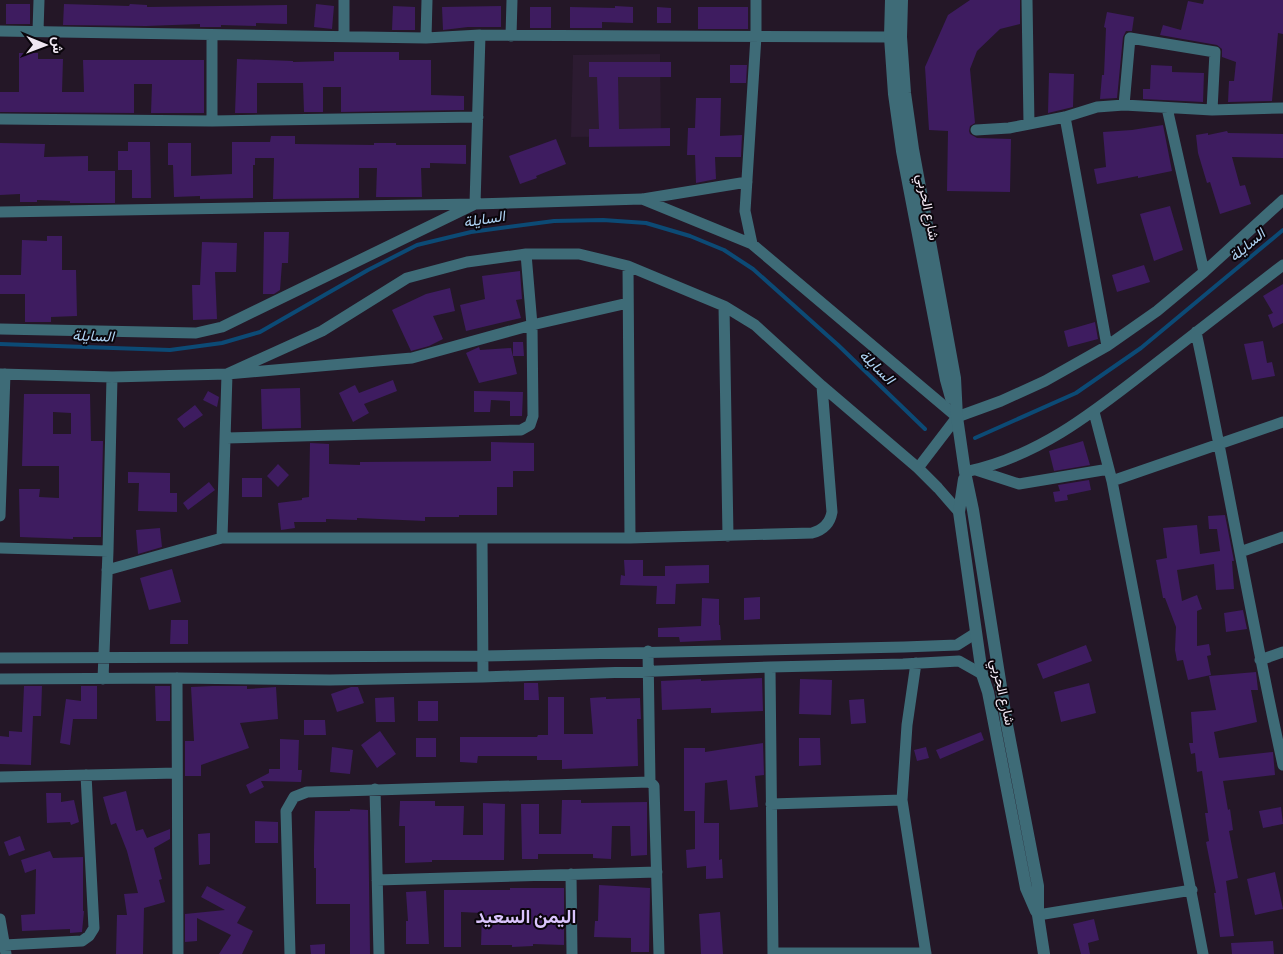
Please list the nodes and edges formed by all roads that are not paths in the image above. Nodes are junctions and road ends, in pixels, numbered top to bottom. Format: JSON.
{"nodes":[{"id":1,"x":39,"y":0,"type":"edge"},
{"id":2,"x":344,"y":0,"type":"edge"},
{"id":3,"x":427,"y":0,"type":"edge"},
{"id":4,"x":512,"y":0,"type":"edge"},
{"id":5,"x":756,"y":0,"type":"edge"},
{"id":6,"x":891,"y":0,"type":"edge"},
{"id":7,"x":902,"y":0,"type":"edge"},
{"id":8,"x":1027,"y":0,"type":"edge"},
{"id":9,"x":0,"y":31,"type":"edge"},
{"id":10,"x":38,"y":31,"type":"junction"},
{"id":11,"x":212,"y":35,"type":"junction"},
{"id":12,"x":480,"y":35,"type":"junction"},
{"id":13,"x":344,"y":36,"type":"junction"},
{"id":14,"x":511,"y":36,"type":"junction"},
{"id":15,"x":756,"y":36,"type":"junction"},
{"id":16,"x":890,"y":37,"type":"junction"},
{"id":17,"x":426,"y":38,"type":"junction"},
{"id":18,"x":1124,"y":105,"type":"junction"},
{"id":19,"x":1167,"y":108,"type":"junction"},
{"id":20,"x":1283,"y":108,"type":"edge"},
{"id":21,"x":1212,"y":110,"type":"junction"},
{"id":22,"x":478,"y":117,"type":"junction"},
{"id":23,"x":1065,"y":117,"type":"junction"},
{"id":24,"x":0,"y":119,"type":"edge"},
{"id":25,"x":212,"y":120,"type":"junction"},
{"id":26,"x":1028,"y":124,"type":"junction"},
{"id":27,"x":976,"y":130,"type":"dead end"},
{"id":28,"x":747,"y":182,"type":"junction"},
{"id":29,"x":642,"y":200,"type":"junction"},
{"id":30,"x":1283,"y":200,"type":"edge"},
{"id":31,"x":475,"y":204,"type":"junction"},
{"id":32,"x":0,"y":212,"type":"edge"},
{"id":33,"x":752,"y":244,"type":"junction"},
{"id":34,"x":526,"y":254,"type":"junction"},
{"id":35,"x":1283,"y":265,"type":"edge"},
{"id":36,"x":628,"y":266,"type":"junction"},
{"id":37,"x":1204,"y":272,"type":"junction"},
{"id":38,"x":628,"y":303,"type":"junction"},
{"id":39,"x":724,"y":306,"type":"junction"},
{"id":40,"x":532,"y":325,"type":"junction"},
{"id":41,"x":0,"y":328,"type":"edge"},
{"id":42,"x":1196,"y":332,"type":"junction"},
{"id":43,"x":1107,"y":346,"type":"junction"},
{"id":44,"x":2,"y":374,"type":"edge"},
{"id":45,"x":227,"y":374,"type":"junction"},
{"id":46,"x":112,"y":378,"type":"junction"},
{"id":47,"x":822,"y":386,"type":"junction"},
{"id":48,"x":1094,"y":412,"type":"junction"},
{"id":49,"x":957,"y":417,"type":"junction"},
{"id":50,"x":1283,"y":422,"type":"edge"},
{"id":51,"x":226,"y":438,"type":"junction"},
{"id":52,"x":1220,"y":444,"type":"junction"},
{"id":53,"x":2,"y":451,"type":"edge"},
{"id":54,"x":918,"y":468,"type":"junction"},
{"id":55,"x":1109,"y":469,"type":"junction"},
{"id":56,"x":970,"y":471,"type":"junction"},
{"id":57,"x":1112,"y":481,"type":"junction"},
{"id":58,"x":959,"y":512,"type":"junction"},
{"id":59,"x":0,"y":516,"type":"edge"},
{"id":60,"x":728,"y":536,"type":"junction"},
{"id":61,"x":1283,"y":537,"type":"edge"},
{"id":62,"x":222,"y":538,"type":"junction"},
{"id":63,"x":482,"y":538,"type":"junction"},
{"id":64,"x":630,"y":538,"type":"junction"},
{"id":65,"x":0,"y":548,"type":"edge"},
{"id":66,"x":108,"y":551,"type":"junction"},
{"id":67,"x":1240,"y":552,"type":"junction"},
{"id":68,"x":107,"y":570,"type":"junction"},
{"id":69,"x":976,"y":633,"type":"junction"},
{"id":70,"x":957,"y":645,"type":"junction"},
{"id":71,"x":648,"y":651,"type":"junction"},
{"id":72,"x":1283,"y":652,"type":"edge"},
{"id":73,"x":484,"y":656,"type":"junction"},
{"id":74,"x":0,"y":658,"type":"edge"},
{"id":75,"x":104,"y":658,"type":"junction"},
{"id":76,"x":1260,"y":660,"type":"junction"},
{"id":77,"x":959,"y":661,"type":"junction"},
{"id":78,"x":916,"y":663,"type":"junction"},
{"id":79,"x":770,"y":667,"type":"junction"},
{"id":80,"x":648,"y":672,"type":"junction"},
{"id":81,"x":982,"y":674,"type":"junction"},
{"id":82,"x":484,"y":677,"type":"junction"},
{"id":83,"x":178,"y":678,"type":"junction"},
{"id":84,"x":0,"y":679,"type":"edge"},
{"id":85,"x":103,"y":679,"type":"junction"},
{"id":86,"x":1283,"y":765,"type":"edge"},
{"id":87,"x":177,"y":773,"type":"junction"},
{"id":88,"x":86,"y":775,"type":"junction"},
{"id":89,"x":0,"y":777,"type":"edge"},
{"id":90,"x":650,"y":782,"type":"junction"},
{"id":91,"x":374,"y":789,"type":"junction"},
{"id":92,"x":902,"y":800,"type":"junction"},
{"id":93,"x":771,"y":804,"type":"junction"},
{"id":94,"x":658,"y":872,"type":"junction"},
{"id":95,"x":571,"y":874,"type":"junction"},
{"id":96,"x":377,"y":880,"type":"junction"},
{"id":97,"x":1192,"y":890,"type":"junction"},
{"id":98,"x":1038,"y":915,"type":"junction"},
{"id":99,"x":0,"y":919,"type":"edge"},
{"id":100,"x":5,"y":949,"type":"edge"},
{"id":101,"x":178,"y":954,"type":"edge"},
{"id":102,"x":290,"y":954,"type":"edge"},
{"id":103,"x":379,"y":954,"type":"edge"},
{"id":104,"x":572,"y":954,"type":"edge"},
{"id":105,"x":659,"y":954,"type":"edge"},
{"id":106,"x":773,"y":954,"type":"edge"},
{"id":107,"x":844,"y":954,"type":"edge"},
{"id":108,"x":926,"y":954,"type":"edge"},
{"id":109,"x":1044,"y":954,"type":"edge"},
{"id":110,"x":1203,"y":954,"type":"edge"}],
"edges":[{"from":1,"to":10,"type":"street"},
{"from":2,"to":13,"type":"street"},
{"from":3,"to":17,"type":"street"},
{"from":4,"to":14,"type":"street"},
{"from":5,"to":15,"type":"street"},
{"from":6,"to":16,"type":"street","name":"شارع الحربي"},
{"from":7,"to":49,"type":"street","name":"شارع الحربي"},
{"from":8,"to":26,"type":"street"},
{"from":9,"to":10,"type":"street"},
{"from":10,"to":11,"type":"street"},
{"from":11,"to":13,"type":"street"},
{"from":11,"to":25,"type":"street"},
{"from":12,"to":14,"type":"street"},
{"from":12,"to":17,"type":"street"},
{"from":12,"to":22,"type":"street"},
{"from":13,"to":17,"type":"street"},
{"from":14,"to":15,"type":"street"},
{"from":15,"to":16,"type":"street"},
{"from":15,"to":28,"type":"street"},
{"from":16,"to":49,"type":"street","name":"شارع الحربي"},
{"from":18,"to":19,"type":"street"},
{"from":18,"to":21,"type":"street"},
{"from":18,"to":23,"type":"street"},
{"from":19,"to":21,"type":"street"},
{"from":19,"to":37,"type":"street"},
{"from":20,"to":21,"type":"street"},
{"from":22,"to":25,"type":"street"},
{"from":22,"to":31,"type":"street"},
{"from":23,"to":26,"type":"street"},
{"from":23,"to":43,"type":"street"},
{"from":24,"to":25,"type":"street"},
{"from":26,"to":27,"type":"street"},
{"from":28,"to":29,"type":"street"},
{"from":28,"to":33,"type":"street"},
{"from":29,"to":31,"type":"street"},
{"from":29,"to":33,"type":"street"},
{"from":30,"to":37,"type":"street"},
{"from":31,"to":32,"type":"street"},
{"from":31,"to":41,"type":"street"},
{"from":33,"to":49,"type":"street"},
{"from":34,"to":36,"type":"street"},
{"from":34,"to":40,"type":"street"},
{"from":34,"to":45,"type":"street"},
{"from":35,"to":42,"type":"street"},
{"from":36,"to":38,"type":"street"},
{"from":36,"to":39,"type":"street"},
{"from":37,"to":43,"type":"street"},
{"from":38,"to":40,"type":"street"},
{"from":38,"to":64,"type":"street"},
{"from":39,"to":47,"type":"street"},
{"from":39,"to":60,"type":"street"},
{"from":40,"to":45,"type":"street"},
{"from":40,"to":51,"type":"street"},
{"from":42,"to":48,"type":"street"},
{"from":42,"to":52,"type":"street"},
{"from":43,"to":49,"type":"street"},
{"from":44,"to":46,"type":"street"},
{"from":44,"to":53,"type":"street"},
{"from":45,"to":46,"type":"street"},
{"from":45,"to":51,"type":"street"},
{"from":46,"to":66,"type":"street"},
{"from":47,"to":54,"type":"street"},
{"from":47,"to":60,"type":"street"},
{"from":48,"to":55,"type":"street"},
{"from":48,"to":56,"type":"street"},
{"from":49,"to":54,"type":"street"},
{"from":49,"to":56,"type":"street","name":"شارع الحربي"},
{"from":50,"to":52,"type":"street"},
{"from":51,"to":62,"type":"street"},
{"from":52,"to":57,"type":"street"},
{"from":52,"to":67,"type":"street"},
{"from":53,"to":59,"type":"street"},
{"from":54,"to":58,"type":"street"},
{"from":55,"to":56,"type":"street"},
{"from":55,"to":57,"type":"street"},
{"from":56,"to":58,"type":"street","name":"شارع الحربي"},
{"from":56,"to":98,"type":"street","name":"شارع الحربي"},
{"from":57,"to":97,"type":"street"},
{"from":58,"to":69,"type":"street","name":"شارع الحربي"},
{"from":60,"to":64,"type":"street"},
{"from":61,"to":67,"type":"street"},
{"from":62,"to":63,"type":"street"},
{"from":62,"to":68,"type":"street"},
{"from":63,"to":64,"type":"street"},
{"from":63,"to":73,"type":"street"},
{"from":65,"to":66,"type":"street"},
{"from":66,"to":68,"type":"street"},
{"from":67,"to":76,"type":"street"},
{"from":68,"to":75,"type":"street"},
{"from":69,"to":70,"type":"street"},
{"from":69,"to":81,"type":"street","name":"شارع الحربي"},
{"from":70,"to":71,"type":"street"},
{"from":70,"to":77,"type":"street"},
{"from":71,"to":73,"type":"street"},
{"from":71,"to":80,"type":"street"},
{"from":72,"to":76,"type":"street"},
{"from":73,"to":75,"type":"street"},
{"from":73,"to":82,"type":"street"},
{"from":74,"to":75,"type":"street"},
{"from":75,"to":85,"type":"street"},
{"from":76,"to":86,"type":"street"},
{"from":77,"to":78,"type":"street"},
{"from":77,"to":81,"type":"street"},
{"from":78,"to":79,"type":"street"},
{"from":78,"to":92,"type":"street"},
{"from":79,"to":80,"type":"street"},
{"from":79,"to":93,"type":"street"},
{"from":80,"to":82,"type":"street"},
{"from":80,"to":90,"type":"street"},
{"from":81,"to":98,"type":"street","name":"شارع الحربي"},
{"from":82,"to":83,"type":"street"},
{"from":83,"to":85,"type":"street"},
{"from":83,"to":87,"type":"street"},
{"from":84,"to":85,"type":"street"},
{"from":87,"to":88,"type":"street"},
{"from":87,"to":101,"type":"street"},
{"from":88,"to":89,"type":"street"},
{"from":88,"to":100,"type":"street"},
{"from":90,"to":91,"type":"street"},
{"from":90,"to":94,"type":"street"},
{"from":91,"to":96,"type":"street"},
{"from":91,"to":102,"type":"street"},
{"from":92,"to":93,"type":"street"},
{"from":92,"to":108,"type":"street"},
{"from":93,"to":106,"type":"street"},
{"from":94,"to":95,"type":"street"},
{"from":94,"to":105,"type":"street"},
{"from":95,"to":96,"type":"street"},
{"from":95,"to":104,"type":"street"},
{"from":96,"to":103,"type":"street"},
{"from":97,"to":98,"type":"street"},
{"from":97,"to":110,"type":"street"},
{"from":98,"to":109,"type":"street","name":"شارع الحربي"},
{"from":99,"to":100,"type":"street"},
{"from":106,"to":107,"type":"street"},
{"from":107,"to":108,"type":"street"}]}
